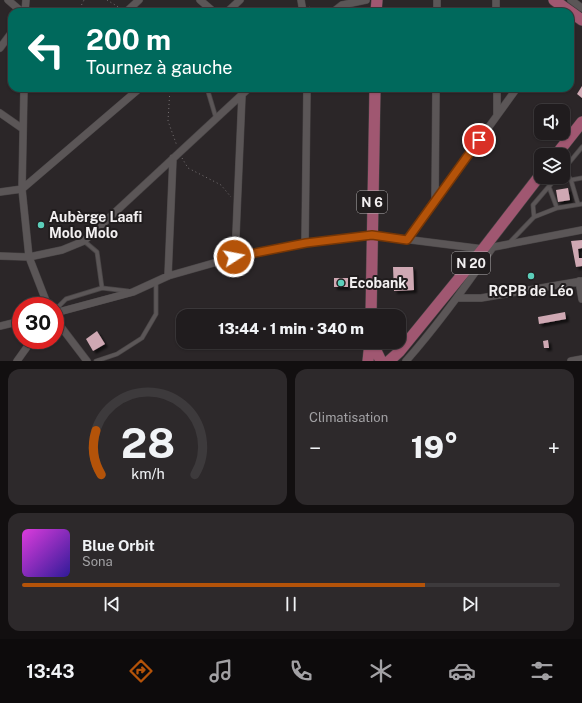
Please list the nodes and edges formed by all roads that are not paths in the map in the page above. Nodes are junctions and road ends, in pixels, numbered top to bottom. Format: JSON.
{"nodes":[{"id":1,"x":8,"y":0,"type":"edge"},
{"id":2,"x":139,"y":0,"type":"edge"},
{"id":3,"x":200,"y":0,"type":"edge"},
{"id":4,"x":240,"y":0,"type":"edge"},
{"id":5,"x":366,"y":0,"type":"edge"},
{"id":6,"x":554,"y":0,"type":"edge"},
{"id":7,"x":571,"y":0,"type":"edge"},
{"id":8,"x":17,"y":8,"type":"edge"},
{"id":9,"x":130,"y":8,"type":"edge"},
{"id":10,"x":209,"y":8,"type":"edge"},
{"id":11,"x":231,"y":8,"type":"edge"},
{"id":12,"x":338,"y":8,"type":"edge"},
{"id":13,"x":566,"y":8,"type":"edge"},
{"id":14,"x":577,"y":15,"type":"edge"},
{"id":15,"x":8,"y":37,"type":"edge"},
{"id":16,"x":0,"y":48,"type":"edge"},
{"id":17,"x":24,"y":92,"type":"edge"},
{"id":18,"x":28,"y":92,"type":"edge"},
{"id":19,"x":135,"y":92,"type":"edge"},
{"id":20,"x":208,"y":92,"type":"edge"},
{"id":21,"x":245,"y":92,"type":"edge"},
{"id":22,"x":307,"y":92,"type":"edge"},
{"id":23,"x":375,"y":92,"type":"edge"},
{"id":24,"x":436,"y":92,"type":"edge"},
{"id":25,"x":497,"y":92,"type":"edge"},
{"id":26,"x":514,"y":92,"type":"edge"},
{"id":27,"x":242,"y":95,"type":"junction"},
{"id":28,"x":24,"y":100,"type":"junction"},
{"id":29,"x":0,"y":113,"type":"edge"},
{"id":30,"x":497,"y":116,"type":"junction"},
{"id":31,"x":216,"y":119,"type":"junction"},
{"id":32,"x":582,"y":122,"type":"edge"},
{"id":33,"x":23,"y":129,"type":"junction"},
{"id":34,"x":582,"y":147,"type":"edge"},
{"id":35,"x":562,"y":148,"type":"edge"},
{"id":36,"x":173,"y":158,"type":"junction"},
{"id":37,"x":570,"y":161,"type":"edge"},
{"id":38,"x":582,"y":178,"type":"edge"},
{"id":39,"x":570,"y":180,"type":"joint"},
{"id":40,"x":534,"y":184,"type":"edge"},
{"id":41,"x":551,"y":184,"type":"edge"},
{"id":42,"x":549,"y":187,"type":"junction"},
{"id":43,"x":22,"y":189,"type":"junction"},
{"id":44,"x":0,"y":192,"type":"edge"},
{"id":45,"x":435,"y":201,"type":"junction"},
{"id":46,"x":580,"y":204,"type":"edge"},
{"id":47,"x":557,"y":208,"type":"junction"},
{"id":48,"x":534,"y":217,"type":"junction"},
{"id":49,"x":582,"y":230,"type":"edge"},
{"id":50,"x":372,"y":235,"type":"junction"},
{"id":51,"x":407,"y":240,"type":"junction"},
{"id":52,"x":84,"y":241,"type":"junction"},
{"id":53,"x":306,"y":243,"type":"junction"},
{"id":54,"x":508,"y":244,"type":"junction"},
{"id":55,"x":488,"y":248,"type":"junction"},
{"id":56,"x":0,"y":256,"type":"edge"},
{"id":57,"x":29,"y":257,"type":"junction"},
{"id":58,"x":234,"y":257,"type":"junction"},
{"id":59,"x":168,"y":276,"type":"junction"},
{"id":60,"x":156,"y":281,"type":"junction"},
{"id":61,"x":580,"y":281,"type":"edge"},
{"id":62,"x":102,"y":288,"type":"junction"},
{"id":63,"x":133,"y":292,"type":"junction"},
{"id":64,"x":45,"y":297,"type":"edge"},
{"id":65,"x":457,"y":298,"type":"junction"},
{"id":66,"x":582,"y":299,"type":"edge"},
{"id":67,"x":64,"y":301,"type":"edge"},
{"id":68,"x":64,"y":309,"type":"edge"},
{"id":69,"x":371,"y":309,"type":"edge"},
{"id":70,"x":12,"y":323,"type":"edge"},
{"id":71,"x":0,"y":326,"type":"edge"},
{"id":72,"x":64,"y":331,"type":"edge"},
{"id":73,"x":414,"y":332,"type":"junction"},
{"id":74,"x":425,"y":340,"type":"junction"},
{"id":75,"x":26,"y":349,"type":"edge"},
{"id":76,"x":370,"y":349,"type":"edge"},
{"id":77,"x":375,"y":349,"type":"edge"},
{"id":78,"x":398,"y":356,"type":"edge"},
{"id":79,"x":582,"y":359,"type":"edge"},
{"id":80,"x":17,"y":361,"type":"edge"},
{"id":81,"x":87,"y":361,"type":"edge"},
{"id":82,"x":96,"y":361,"type":"edge"},
{"id":83,"x":368,"y":361,"type":"edge"},
{"id":84,"x":381,"y":361,"type":"edge"},
{"id":85,"x":389,"y":361,"type":"edge"},
{"id":86,"x":406,"y":361,"type":"edge"},
{"id":87,"x":571,"y":361,"type":"edge"}],
"edges":[{"from":1,"to":8,"type":"street"},
{"from":2,"to":9,"type":"street"},
{"from":3,"to":10,"type":"street"},
{"from":4,"to":11,"type":"street"},
{"from":5,"to":12,"type":"street"},
{"from":6,"to":13,"type":"main road"},
{"from":7,"to":14,"type":"street"},
{"from":15,"to":16,"type":"street"},
{"from":17,"to":28,"type":"street"},
{"from":18,"to":28,"type":"street"},
{"from":19,"to":43,"type":"street"},
{"from":20,"to":31,"type":"lane"},
{"from":21,"to":27,"type":"street"},
{"from":22,"to":53,"type":"street"},
{"from":23,"to":50,"type":"main road","number":"N 6"},
{"from":24,"to":45,"type":"street"},
{"from":25,"to":30,"type":"street"},
{"from":26,"to":30,"type":"street"},
{"from":27,"to":31,"type":"street"},
{"from":27,"to":58,"type":"street"},
{"from":28,"to":33,"type":"street"},
{"from":29,"to":33,"type":"street"},
{"from":30,"to":45,"type":"street"},
{"from":31,"to":36,"type":"street"},
{"from":32,"to":35,"type":"main road"},
{"from":33,"to":43,"type":"street"},
{"from":34,"to":37,"type":"lane"},
{"from":36,"to":52,"type":"street"},
{"from":36,"to":59,"type":"street"},
{"from":38,"to":39,"type":"lane"},
{"from":39,"to":46,"type":"lane"},
{"from":40,"to":55,"type":"main road","number":"N 20"},
{"from":41,"to":42,"type":"lane"},
{"from":42,"to":47,"type":"lane"},
{"from":42,"to":48,"type":"lane"},
{"from":43,"to":44,"type":"street"},
{"from":43,"to":57,"type":"street"},
{"from":45,"to":51,"type":"street"},
{"from":46,"to":47,"type":"lane"},
{"from":47,"to":48,"type":"lane"},
{"from":48,"to":54,"type":"lane"},
{"from":49,"to":54,"type":"street"},
{"from":50,"to":51,"type":"street"},
{"from":50,"to":53,"type":"street"},
{"from":50,"to":69,"type":"main road","number":"N 6"},
{"from":51,"to":55,"type":"street"},
{"from":52,"to":57,"type":"street"},
{"from":52,"to":62,"type":"lane"},
{"from":53,"to":58,"type":"street"},
{"from":54,"to":55,"type":"street"},
{"from":55,"to":65,"type":"street"},
{"from":55,"to":73,"type":"main road","number":"N 20"},
{"from":56,"to":57,"type":"street"},
{"from":57,"to":64,"type":"street"},
{"from":58,"to":59,"type":"street"},
{"from":59,"to":60,"type":"street"},
{"from":60,"to":63,"type":"street"},
{"from":60,"to":82,"type":"lane"},
{"from":61,"to":65,"type":"street"},
{"from":61,"to":66,"type":"street"},
{"from":62,"to":63,"type":"lane"},
{"from":62,"to":67,"type":"lane"},
{"from":63,"to":68,"type":"street"},
{"from":65,"to":74,"type":"street"},
{"from":70,"to":71,"type":"street"},
{"from":72,"to":81,"type":"street"},
{"from":73,"to":74,"type":"street"},
{"from":73,"to":78,"type":"main road","number":"N 20"},
{"from":74,"to":86,"type":"street"},
{"from":75,"to":80,"type":"street"},
{"from":76,"to":83,"type":"main road"},
{"from":77,"to":84,"type":"main road"},
{"from":78,"to":85,"type":"main road","number":"N 20"},
{"from":79,"to":87,"type":"street"}]}
